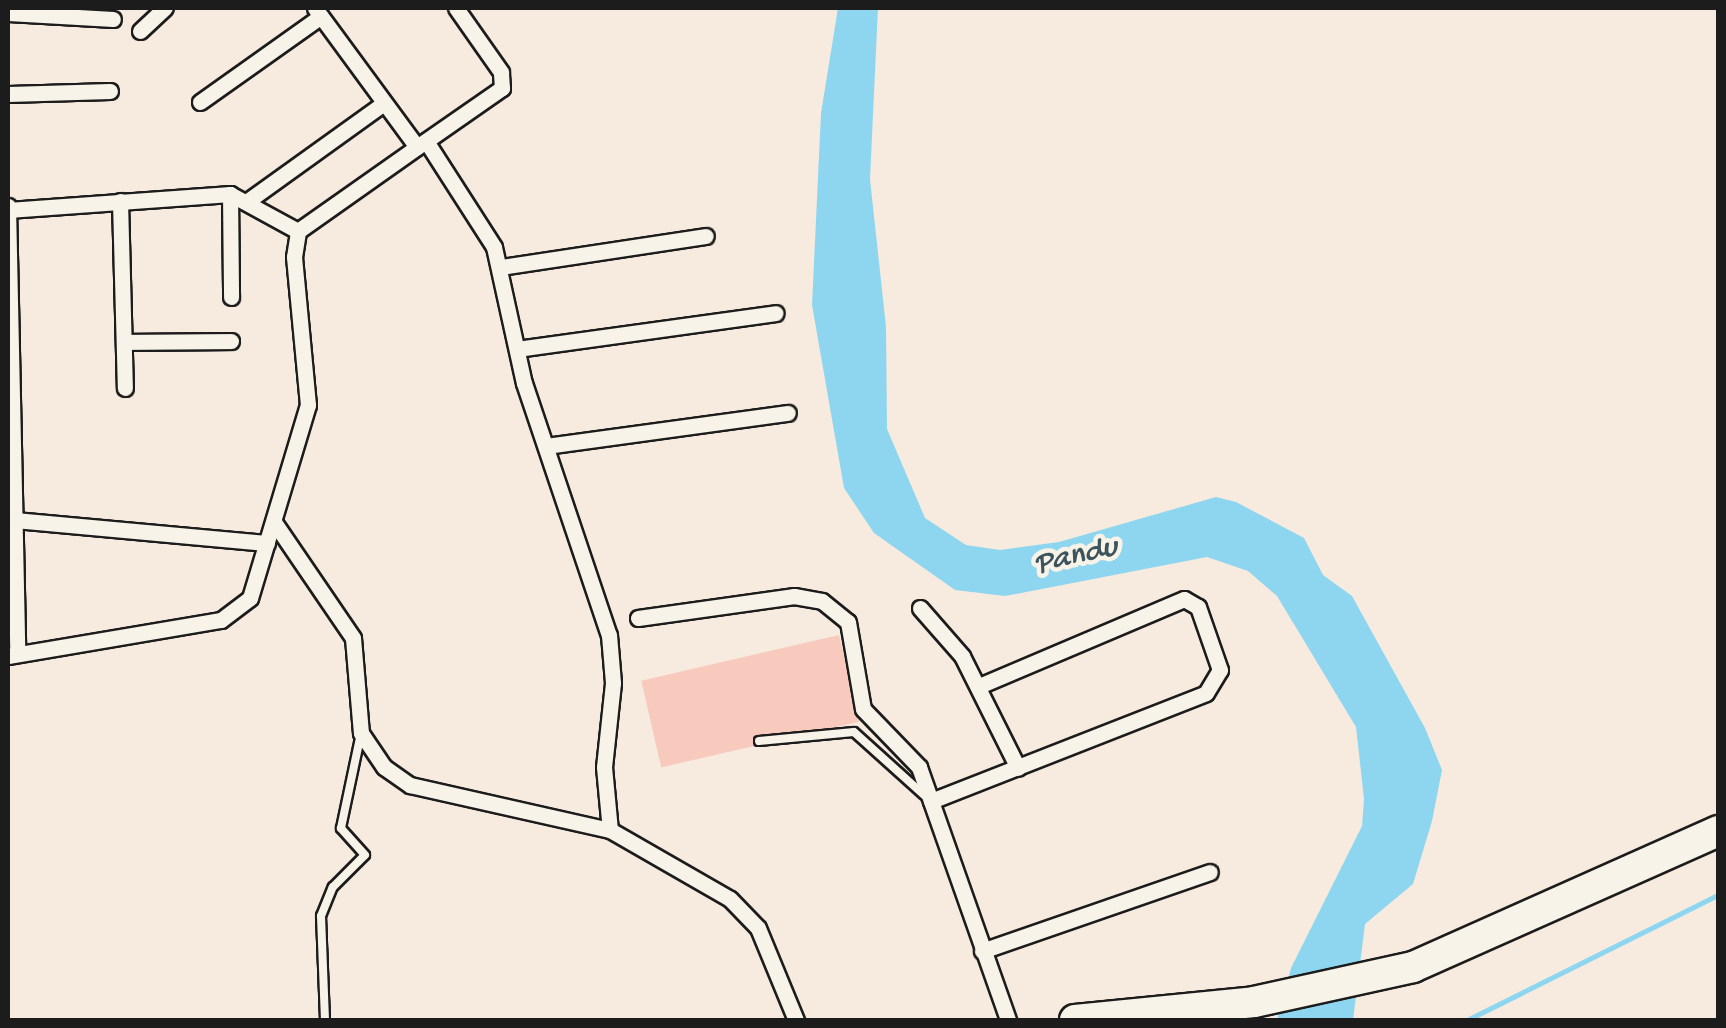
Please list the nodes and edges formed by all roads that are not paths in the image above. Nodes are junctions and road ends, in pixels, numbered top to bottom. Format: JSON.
{"nodes":[{"id":1,"x":166,"y":8,"type":"edge"},
{"id":2,"x":456,"y":8,"type":"edge"},
{"id":3,"x":318,"y":12,"type":"edge"},
{"id":4,"x":8,"y":13,"type":"edge"},
{"id":5,"x":114,"y":19,"type":"dead end"},
{"id":6,"x":140,"y":31,"type":"dead end"},
{"id":7,"x":110,"y":91,"type":"dead end"},
{"id":8,"x":8,"y":94,"type":"edge"},
{"id":9,"x":200,"y":102,"type":"dead end"},
{"id":10,"x":384,"y":102,"type":"junction"},
{"id":11,"x":421,"y":144,"type":"junction"},
{"id":12,"x":230,"y":194,"type":"junction"},
{"id":13,"x":249,"y":200,"type":"junction"},
{"id":14,"x":120,"y":201,"type":"junction"},
{"id":15,"x":8,"y":208,"type":"edge"},
{"id":16,"x":298,"y":231,"type":"junction"},
{"id":17,"x":706,"y":236,"type":"dead end"},
{"id":18,"x":501,"y":267,"type":"junction"},
{"id":19,"x":231,"y":297,"type":"dead end"},
{"id":20,"x":776,"y":313,"type":"dead end"},
{"id":21,"x":231,"y":341,"type":"dead end"},
{"id":22,"x":124,"y":342,"type":"junction"},
{"id":23,"x":516,"y":349,"type":"junction"},
{"id":24,"x":125,"y":388,"type":"dead end"},
{"id":25,"x":788,"y":413,"type":"dead end"},
{"id":26,"x":546,"y":446,"type":"junction"},
{"id":27,"x":14,"y":520,"type":"junction"},
{"id":28,"x":274,"y":522,"type":"junction"},
{"id":29,"x":267,"y":543,"type":"junction"},
{"id":30,"x":920,"y":608,"type":"dead end"},
{"id":31,"x":638,"y":618,"type":"dead end"},
{"id":32,"x":12,"y":655,"type":"edge"},
{"id":33,"x":979,"y":686,"type":"junction"},
{"id":34,"x":361,"y":733,"type":"junction"},
{"id":35,"x":759,"y":740,"type":"dead end"},
{"id":36,"x":1018,"y":768,"type":"junction"},
{"id":37,"x":931,"y":801,"type":"junction"},
{"id":38,"x":610,"y":830,"type":"junction"},
{"id":39,"x":1718,"y":831,"type":"edge"},
{"id":40,"x":1210,"y":872,"type":"dead end"},
{"id":41,"x":982,"y":951,"type":"junction"},
{"id":42,"x":326,"y":1020,"type":"edge"},
{"id":43,"x":796,"y":1020,"type":"edge"},
{"id":44,"x":1008,"y":1020,"type":"edge"},
{"id":45,"x":1076,"y":1020,"type":"edge"}],
"edges":[{"from":1,"to":6,"type":"street"},
{"from":2,"to":11,"type":"street"},
{"from":3,"to":9,"type":"street"},
{"from":3,"to":10,"type":"street"},
{"from":4,"to":5,"type":"street"},
{"from":7,"to":8,"type":"street"},
{"from":10,"to":11,"type":"street"},
{"from":10,"to":13,"type":"street"},
{"from":11,"to":16,"type":"street"},
{"from":11,"to":18,"type":"street"},
{"from":12,"to":13,"type":"street"},
{"from":12,"to":14,"type":"street"},
{"from":12,"to":19,"type":"street"},
{"from":13,"to":16,"type":"street"},
{"from":14,"to":15,"type":"street"},
{"from":14,"to":22,"type":"street"},
{"from":15,"to":27,"type":"street"},
{"from":16,"to":28,"type":"street"},
{"from":17,"to":18,"type":"street"},
{"from":18,"to":23,"type":"street"},
{"from":20,"to":23,"type":"street"},
{"from":21,"to":22,"type":"street"},
{"from":22,"to":24,"type":"street"},
{"from":23,"to":26,"type":"street"},
{"from":25,"to":26,"type":"street"},
{"from":26,"to":38,"type":"street"},
{"from":27,"to":29,"type":"street"},
{"from":27,"to":32,"type":"street"},
{"from":28,"to":29,"type":"street"},
{"from":28,"to":34,"type":"street"},
{"from":29,"to":32,"type":"street"},
{"from":30,"to":33,"type":"street"},
{"from":31,"to":37,"type":"street"},
{"from":33,"to":36,"type":"street"},
{"from":33,"to":36,"type":"street"},
{"from":34,"to":38,"type":"street"},
{"from":34,"to":42,"type":"lane"},
{"from":35,"to":37,"type":"lane"},
{"from":36,"to":37,"type":"street"},
{"from":37,"to":41,"type":"street"},
{"from":38,"to":43,"type":"street"},
{"from":39,"to":45,"type":"highway"},
{"from":40,"to":41,"type":"street"},
{"from":41,"to":44,"type":"street"}]}
